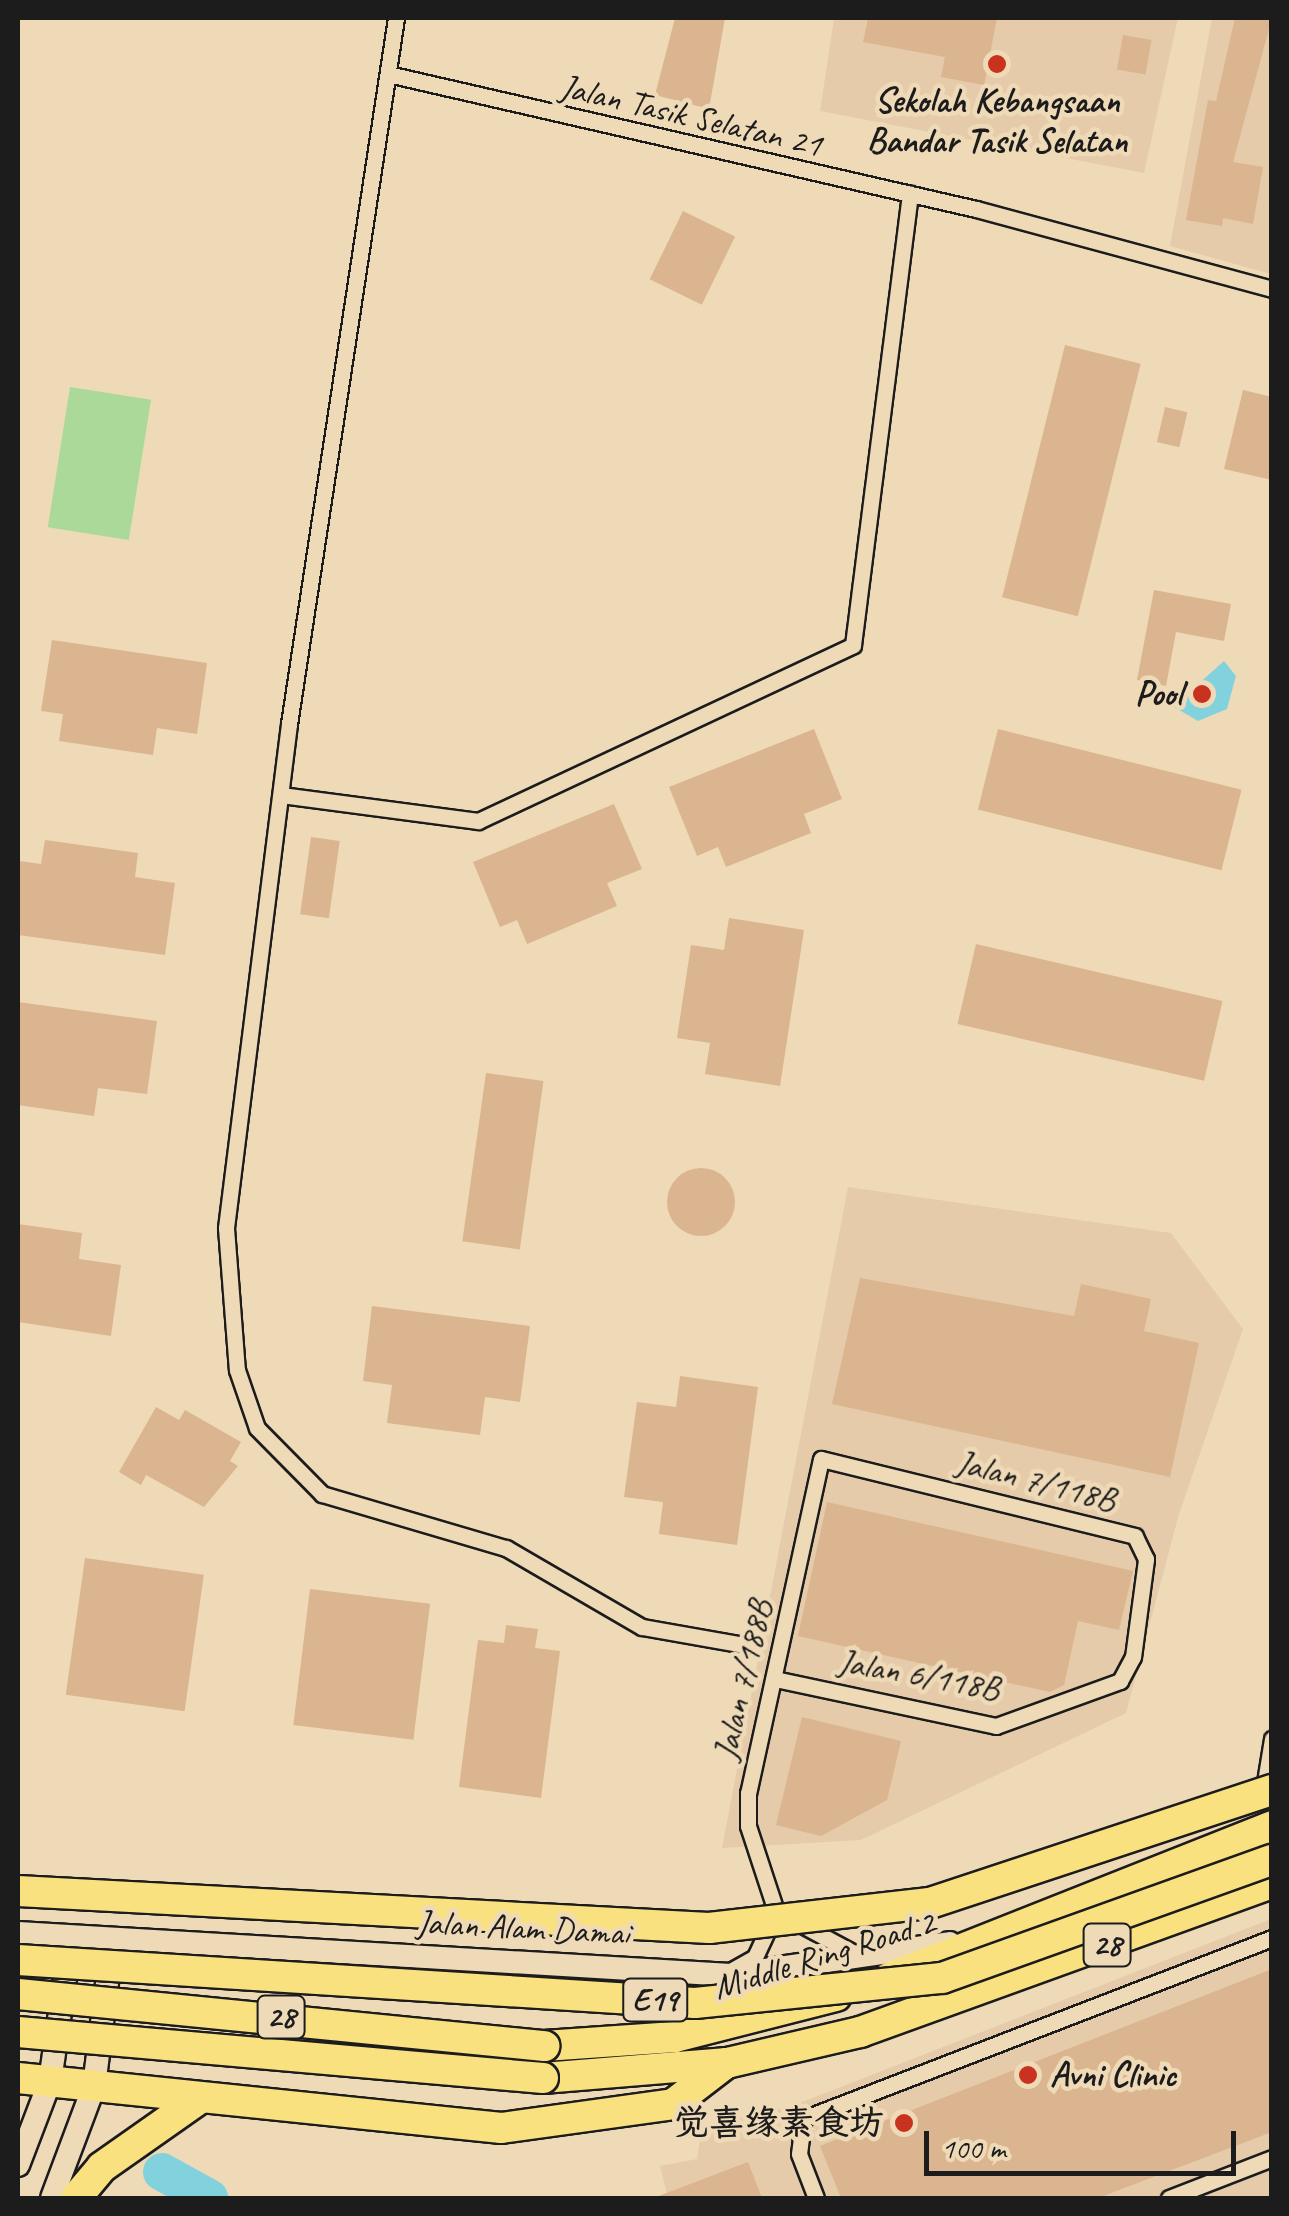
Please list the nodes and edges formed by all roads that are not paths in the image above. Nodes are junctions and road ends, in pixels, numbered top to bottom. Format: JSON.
{"nodes":[{"id":1,"x":396,"y":18,"type":"edge"},
{"id":2,"x":388,"y":74,"type":"junction"},
{"id":3,"x":910,"y":194,"type":"junction"},
{"id":4,"x":1272,"y":289,"type":"edge"},
{"id":5,"x":280,"y":795,"type":"junction"},
{"id":6,"x":821,"y":1459,"type":"joint"},
{"id":7,"x":1136,"y":1638,"type":"joint"},
{"id":8,"x":750,"y":1646,"type":"dead end"},
{"id":9,"x":775,"y":1680,"type":"junction"},
{"id":10,"x":1272,"y":1740,"type":"edge"},
{"id":11,"x":1272,"y":1790,"type":"edge"},
{"id":12,"x":1269,"y":1827,"type":"edge"},
{"id":13,"x":1272,"y":1860,"type":"edge"},
{"id":14,"x":1272,"y":1883,"type":"edge"},
{"id":15,"x":18,"y":1891,"type":"edge"},
{"id":16,"x":776,"y":1911,"type":"junction"},
{"id":17,"x":1022,"y":1929,"type":"junction"},
{"id":18,"x":18,"y":1933,"type":"edge"},
{"id":19,"x":1272,"y":1938,"type":"edge"},
{"id":20,"x":70,"y":1940,"type":"junction"},
{"id":21,"x":112,"y":1945,"type":"junction"},
{"id":22,"x":870,"y":1959,"type":"junction"},
{"id":23,"x":18,"y":1960,"type":"edge"},
{"id":24,"x":724,"y":1974,"type":"junction"},
{"id":25,"x":18,"y":1994,"type":"edge"},
{"id":26,"x":18,"y":2032,"type":"edge"},
{"id":27,"x":726,"y":2063,"type":"junction"},
{"id":28,"x":18,"y":2078,"type":"edge"},
{"id":29,"x":50,"y":2081,"type":"junction"},
{"id":30,"x":94,"y":2086,"type":"junction"},
{"id":31,"x":200,"y":2098,"type":"junction"},
{"id":32,"x":1272,"y":2158,"type":"edge"},
{"id":33,"x":18,"y":2165,"type":"edge"},
{"id":34,"x":52,"y":2198,"type":"edge"},
{"id":35,"x":76,"y":2198,"type":"edge"},
{"id":36,"x":816,"y":2198,"type":"edge"},
{"id":37,"x":1169,"y":2198,"type":"edge"}],
"edges":[{"from":1,"to":2,"type":"street"},
{"from":2,"to":3,"type":"street","name":"Jalan Tasik Selatan 21"},
{"from":2,"to":5,"type":"street"},
{"from":3,"to":4,"type":"street","name":"Jalan Tasik Selatan 21"},
{"from":3,"to":5,"type":"street"},
{"from":5,"to":8,"type":"street"},
{"from":6,"to":7,"type":"street","name":"Jalan 7/118B"},
{"from":6,"to":9,"type":"street","name":"Jalan 7/188B"},
{"from":7,"to":9,"type":"street","name":"Jalan 6/118B"},
{"from":9,"to":16,"type":"street","name":"Jalan 7/188B"},
{"from":10,"to":12,"type":"street"},
{"from":11,"to":15,"type":"highway","number":"E19","bridge":true},
{"from":12,"to":17,"type":"highway","name":"Middle Ring Road 2","number":"28"},
{"from":13,"to":23,"type":"highway","number":"E19","bridge":true},
{"from":14,"to":27,"type":"highway","number":"28"},
{"from":16,"to":22,"type":"street"},
{"from":16,"to":24,"type":"street"},
{"from":17,"to":22,"type":"main road","name":"Jalan Alam Damai"},
{"from":17,"to":25,"type":"highway","name":"Middle Ring Road 2","number":"28","bridge":true},
{"from":18,"to":20,"type":"main road","name":"Jalan Alam Damai"},
{"from":19,"to":36,"type":"street"},
{"from":20,"to":21,"type":"main road","name":"Jalan Alam Damai"},
{"from":20,"to":29,"type":"main road"},
{"from":21,"to":24,"type":"main road","name":"Jalan Alam Damai"},
{"from":21,"to":30,"type":"main road"},
{"from":22,"to":24,"type":"main road","name":"Jalan Alam Damai"},
{"from":26,"to":27,"type":"highway","number":"28","bridge":true},
{"from":27,"to":31,"type":"highway"},
{"from":28,"to":29,"type":"highway"},
{"from":29,"to":30,"type":"highway"},
{"from":29,"to":33,"type":"main road"},
{"from":30,"to":31,"type":"highway"},
{"from":30,"to":34,"type":"main road"},
{"from":31,"to":35,"type":"highway"},
{"from":32,"to":37,"type":"street"}]}
